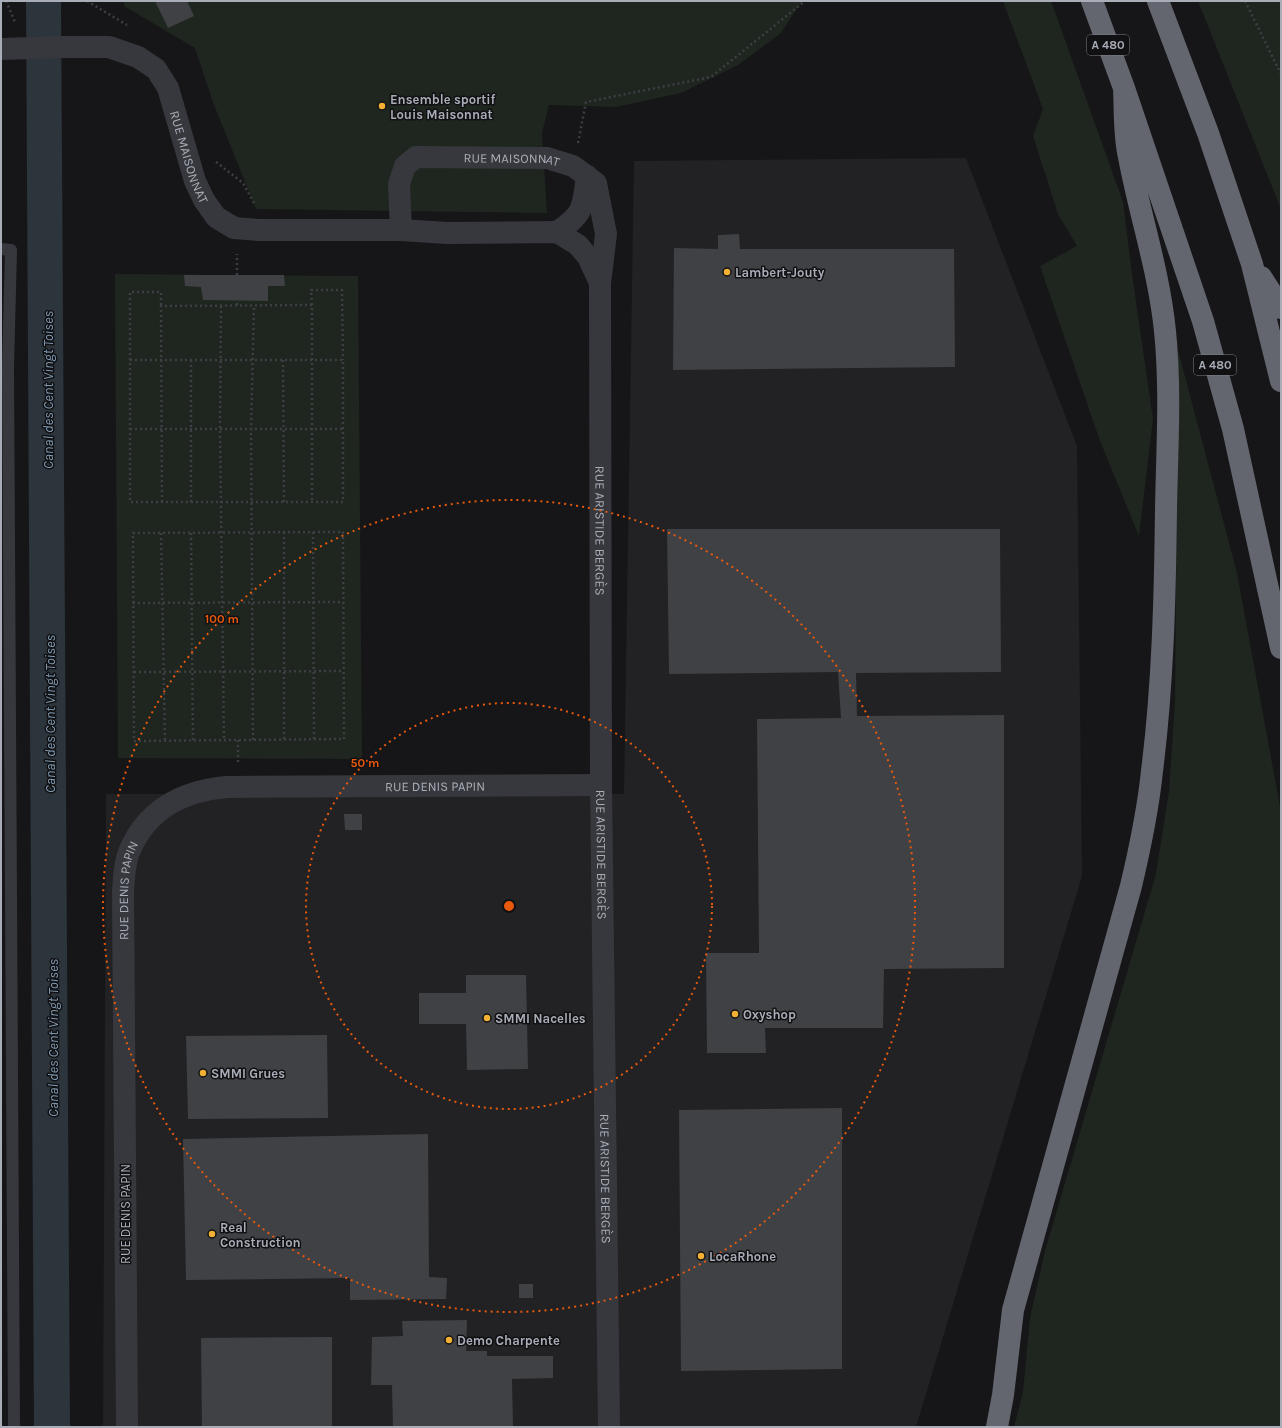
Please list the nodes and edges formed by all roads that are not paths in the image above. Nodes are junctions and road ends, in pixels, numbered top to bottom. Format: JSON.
{"nodes":[{"id":1,"x":1092,"y":1,"type":"edge"},
{"id":2,"x":1158,"y":1,"type":"edge"},
{"id":3,"x":1,"y":49,"type":"edge"},
{"id":4,"x":1124,"y":88,"type":"junction"},
{"id":5,"x":580,"y":171,"type":"junction"},
{"id":6,"x":401,"y":230,"type":"junction"},
{"id":7,"x":557,"y":232,"type":"junction"},
{"id":8,"x":1,"y":249,"type":"edge"},
{"id":9,"x":1252,"y":264,"type":"junction"},
{"id":10,"x":600,"y":283,"type":"junction"},
{"id":11,"x":1281,"y":308,"type":"edge"},
{"id":12,"x":1281,"y":381,"type":"edge"},
{"id":13,"x":1281,"y":648,"type":"edge"},
{"id":14,"x":600,"y":785,"type":"junction"},
{"id":15,"x":14,"y":1427,"type":"edge"},
{"id":16,"x":127,"y":1427,"type":"edge"},
{"id":17,"x":609,"y":1427,"type":"edge"},
{"id":18,"x":997,"y":1427,"type":"edge"}],
"edges":[{"from":1,"to":4,"type":"highway","number":"A 480"},
{"from":2,"to":9,"type":"highway"},
{"from":3,"to":6,"type":"street","name":"RUE MAISONNAT"},
{"from":4,"to":13,"type":"highway","number":"A 480"},
{"from":4,"to":18,"type":"highway"},
{"from":5,"to":6,"type":"street","name":"RUE MAISONNAT"},
{"from":5,"to":7,"type":"street"},
{"from":5,"to":10,"type":"street"},
{"from":6,"to":7,"type":"street","name":"RUE MAISONNAT"},
{"from":7,"to":10,"type":"street"},
{"from":8,"to":15,"type":"lane"},
{"from":9,"to":11,"type":"highway"},
{"from":9,"to":12,"type":"highway"},
{"from":10,"to":14,"type":"street","name":"RUE ARISTIDE BERGÈS"},
{"from":14,"to":16,"type":"street","name":"RUE DENIS PAPIN"},
{"from":14,"to":17,"type":"street","name":"RUE ARISTIDE BERGÈS"}]}
